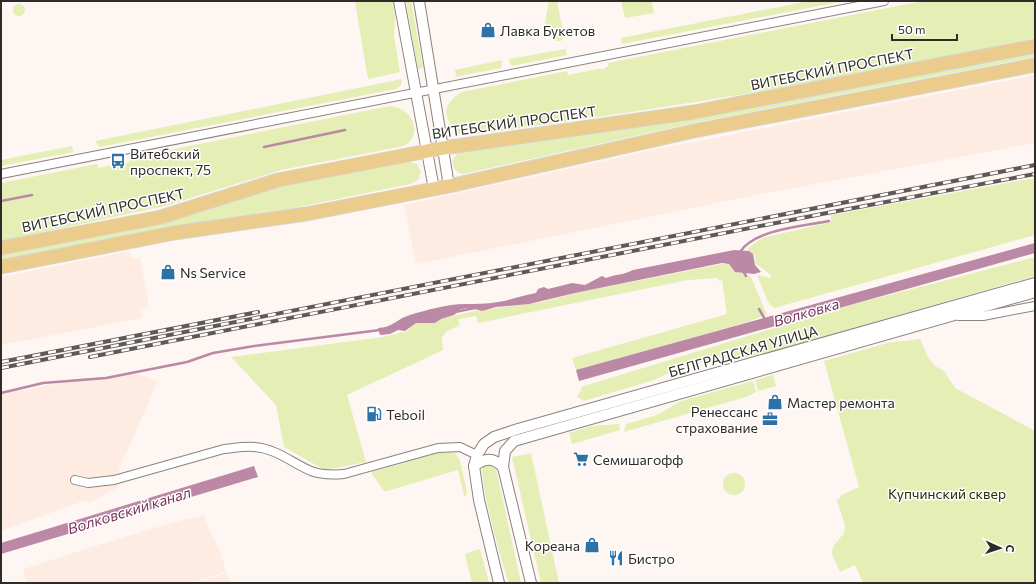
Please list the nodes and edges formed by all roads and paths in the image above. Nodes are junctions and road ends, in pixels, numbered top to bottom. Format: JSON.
{"nodes":[{"id":1,"x":399,"y":1,"type":"edge"},
{"id":2,"x":418,"y":1,"type":"edge"},
{"id":3,"x":884,"y":1,"type":"edge"},
{"id":4,"x":1035,"y":46,"type":"edge"},
{"id":5,"x":1035,"y":64,"type":"edge"},
{"id":6,"x":433,"y":90,"type":"junction"},
{"id":7,"x":415,"y":93,"type":"junction"},
{"id":8,"x":443,"y":148,"type":"junction"},
{"id":9,"x":426,"y":151,"type":"junction"},
{"id":10,"x":1,"y":174,"type":"edge"},
{"id":11,"x":449,"y":186,"type":"junction"},
{"id":12,"x":434,"y":189,"type":"junction"},
{"id":13,"x":1,"y":248,"type":"edge"},
{"id":14,"x":1,"y":267,"type":"edge"},
{"id":15,"x":1035,"y":283,"type":"edge"},
{"id":16,"x":1035,"y":292,"type":"edge"},
{"id":17,"x":1035,"y":306,"type":"edge"},
{"id":18,"x":953,"y":316,"type":"junction"},
{"id":19,"x":477,"y":455,"type":"junction"},
{"id":20,"x":474,"y":466,"type":"junction"},
{"id":21,"x":503,"y":467,"type":"junction"},
{"id":22,"x":75,"y":480,"type":"dead end"},
{"id":23,"x":499,"y":583,"type":"edge"},
{"id":24,"x":531,"y":583,"type":"edge"}],
"edges":[{"from":1,"to":7,"type":"street"},
{"from":2,"to":6,"type":"street"},
{"from":3,"to":6,"type":"street"},
{"from":4,"to":8,"type":"main road","name":"ВИТЕБСКИЙ ПРОСПЕКТ"},
{"from":5,"to":11,"type":"main road"},
{"from":6,"to":7,"type":"street"},
{"from":6,"to":8,"type":"street"},
{"from":7,"to":9,"type":"street"},
{"from":7,"to":10,"type":"street"},
{"from":8,"to":9,"type":"main road","name":"ВИТЕБСКИЙ ПРОСПЕКТ"},
{"from":8,"to":11,"type":"street"},
{"from":9,"to":12,"type":"street"},
{"from":9,"to":13,"type":"main road","name":"ВИТЕБСКИЙ ПРОСПЕКТ"},
{"from":11,"to":12,"type":"main road"},
{"from":12,"to":14,"type":"main road"},
{"from":15,"to":19,"type":"street","name":"БЕЛГРАДСКАЯ УЛИЦА"},
{"from":16,"to":18,"type":"street","name":"БЕЛГРАДСКАЯ УЛИЦА"},
{"from":17,"to":18,"type":"street"},
{"from":18,"to":21,"type":"street","name":"БЕЛГРАДСКАЯ УЛИЦА"},
{"from":19,"to":20,"type":"street","name":"БЕЛГРАДСКАЯ УЛИЦА"},
{"from":19,"to":22,"type":"street"},
{"from":20,"to":21,"type":"street"},
{"from":20,"to":23,"type":"street"},
{"from":21,"to":24,"type":"street"}]}
